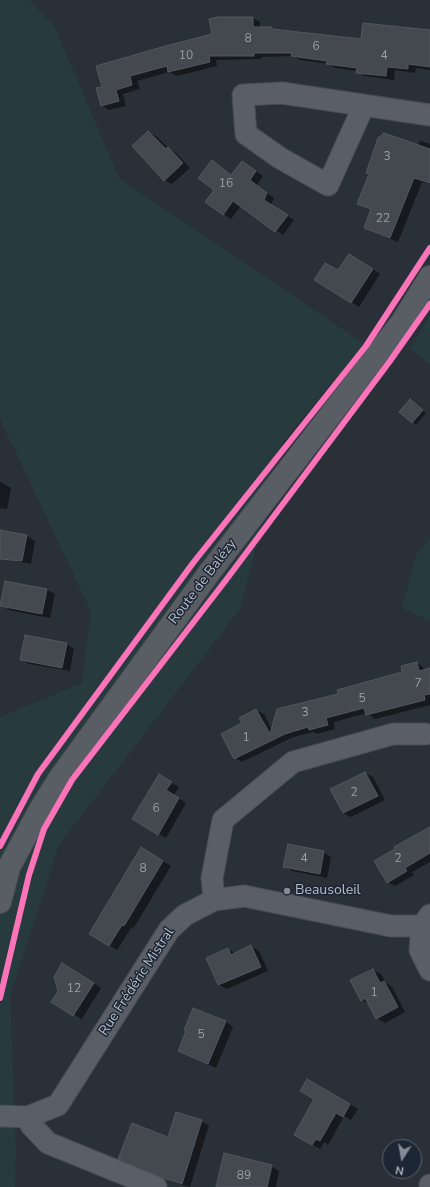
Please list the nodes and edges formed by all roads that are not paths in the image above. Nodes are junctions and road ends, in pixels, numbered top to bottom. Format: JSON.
{"nodes":[{"id":1,"x":364,"y":105,"type":"junction"},
{"id":2,"x":430,"y":115,"type":"edge"},
{"id":3,"x":430,"y":277,"type":"edge"},
{"id":4,"x":425,"y":734,"type":"dead end"},
{"id":5,"x":5,"y":862,"type":"edge"},
{"id":6,"x":214,"y":900,"type":"junction"},
{"id":7,"x":0,"y":902,"type":"edge"},
{"id":8,"x":426,"y":920,"type":"edge"},
{"id":9,"x":430,"y":970,"type":"edge"},
{"id":10,"x":0,"y":1116,"type":"edge"},
{"id":11,"x":28,"y":1117,"type":"junction"},
{"id":12,"x":156,"y":1187,"type":"edge"}],
"edges":[{"from":1,"to":1,"type":"street"},
{"from":1,"to":2,"type":"street"},
{"from":3,"to":5,"type":"main road","name":"Route de Balézy"},
{"from":4,"to":6,"type":"street"},
{"from":5,"to":7,"type":"main road","name":"Route de Balézy"},
{"from":6,"to":8,"type":"street","name":"Rue Frédéric Mistral"},
{"from":6,"to":11,"type":"street","name":"Rue Frédéric Mistral"},
{"from":8,"to":9,"type":"street"},
{"from":10,"to":11,"type":"street","name":"Rue Frédéric Mistral"},
{"from":11,"to":12,"type":"street"}]}
